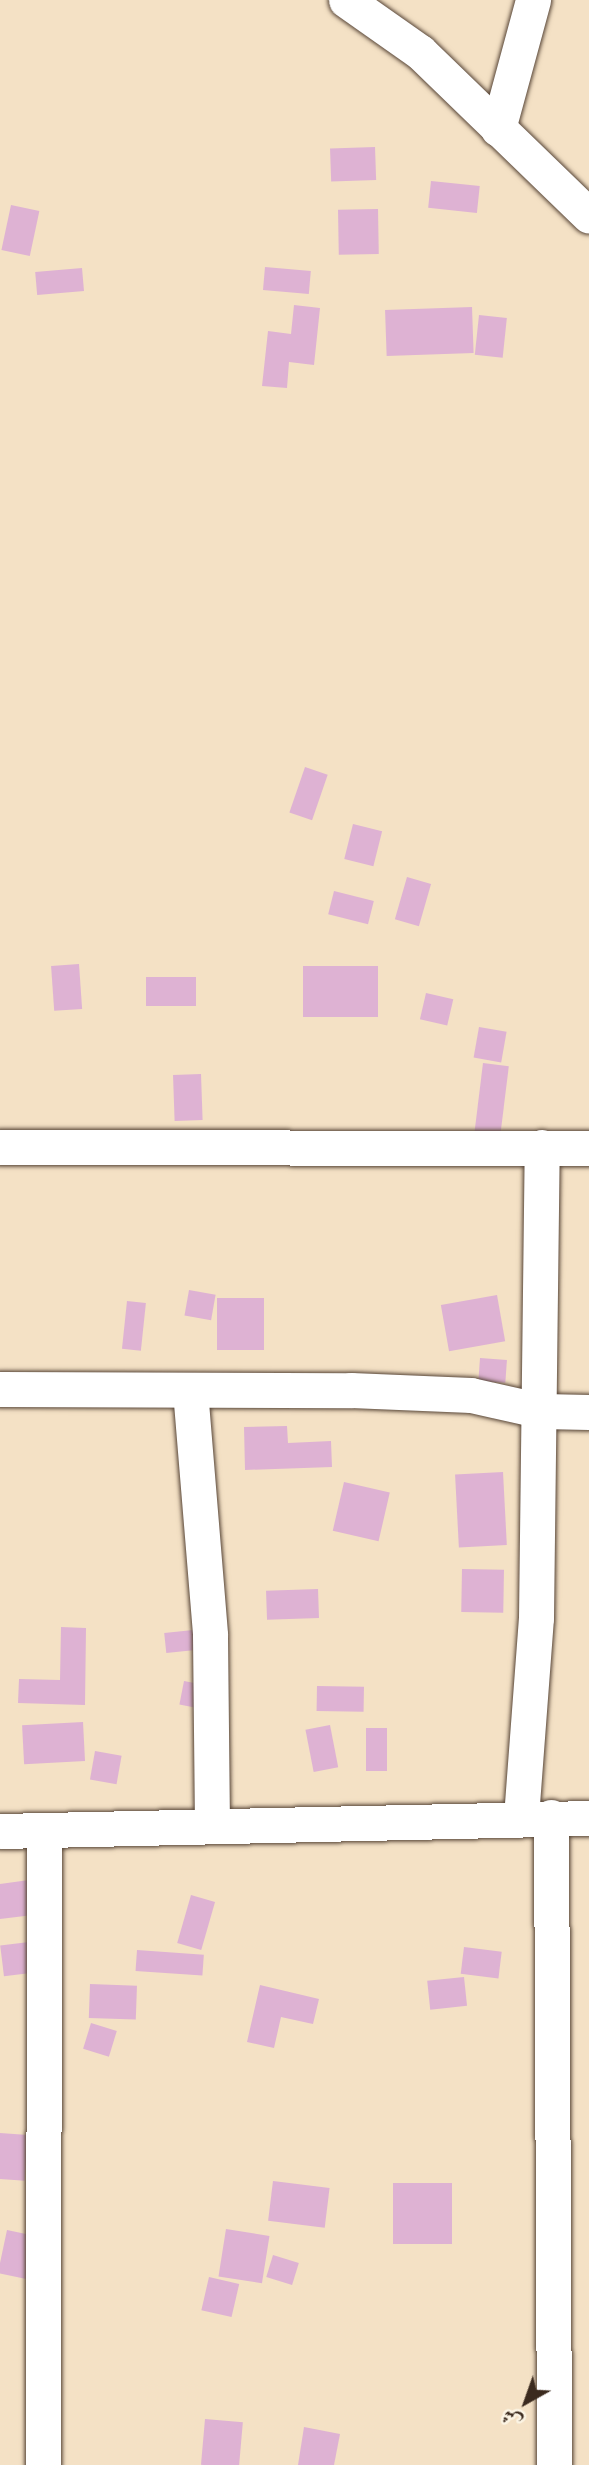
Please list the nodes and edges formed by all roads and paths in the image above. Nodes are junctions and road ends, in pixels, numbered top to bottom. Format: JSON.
{"nodes":[{"id":1,"x":346,"y":0,"type":"edge"},
{"id":2,"x":533,"y":0,"type":"edge"},
{"id":3,"x":498,"y":129,"type":"junction"},
{"id":4,"x":589,"y":216,"type":"edge"},
{"id":5,"x":0,"y":1147,"type":"edge"},
{"id":6,"x":542,"y":1147,"type":"junction"},
{"id":7,"x":589,"y":1148,"type":"edge"},
{"id":8,"x":0,"y":1389,"type":"edge"},
{"id":9,"x":190,"y":1390,"type":"junction"},
{"id":10,"x":542,"y":1411,"type":"junction"},
{"id":11,"x":589,"y":1412,"type":"edge"},
{"id":12,"x":536,"y":1817,"type":"junction"},
{"id":13,"x":589,"y":1818,"type":"edge"},
{"id":14,"x":212,"y":1825,"type":"junction"},
{"id":15,"x":0,"y":1830,"type":"edge"},
{"id":16,"x":44,"y":1831,"type":"junction"},
{"id":17,"x":43,"y":2465,"type":"edge"},
{"id":18,"x":554,"y":2465,"type":"edge"}],
"edges":[{"from":1,"to":3,"type":"street"},
{"from":2,"to":3,"type":"street"},
{"from":3,"to":4,"type":"street"},
{"from":5,"to":6,"type":"street"},
{"from":6,"to":7,"type":"street"},
{"from":6,"to":10,"type":"street"},
{"from":8,"to":9,"type":"street"},
{"from":9,"to":10,"type":"street"},
{"from":9,"to":14,"type":"street"},
{"from":10,"to":11,"type":"street"},
{"from":10,"to":12,"type":"street"},
{"from":12,"to":13,"type":"street"},
{"from":12,"to":14,"type":"street"},
{"from":12,"to":18,"type":"street"},
{"from":14,"to":16,"type":"street"},
{"from":15,"to":16,"type":"street"},
{"from":16,"to":17,"type":"street"}]}
